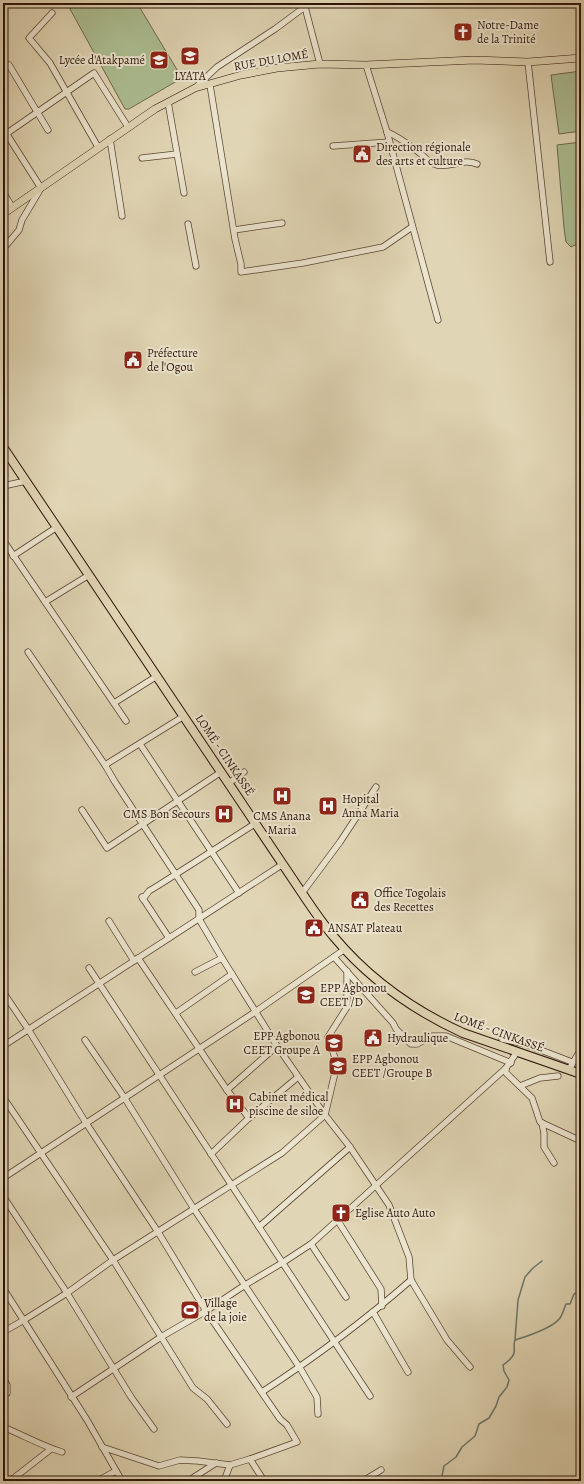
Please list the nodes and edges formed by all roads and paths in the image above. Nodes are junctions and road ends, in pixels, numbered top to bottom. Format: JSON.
{"nodes":[{"id":1,"x":308,"y":5,"type":"edge"},
{"id":2,"x":52,"y":14,"type":"dead end"},
{"id":3,"x":581,"y":58,"type":"edge"},
{"id":4,"x":528,"y":62,"type":"junction"},
{"id":5,"x":320,"y":64,"type":"junction"},
{"id":6,"x":9,"y":65,"type":"dead end"},
{"id":7,"x":366,"y":65,"type":"junction"},
{"id":8,"x":210,"y":85,"type":"junction"},
{"id":9,"x":195,"y":88,"type":"junction"},
{"id":10,"x":66,"y":93,"type":"junction"},
{"id":11,"x":168,"y":102,"type":"junction"},
{"id":12,"x":37,"y":112,"type":"junction"},
{"id":13,"x":128,"y":127,"type":"junction"},
{"id":14,"x":48,"y":130,"type":"dead end"},
{"id":15,"x":387,"y":132,"type":"junction"},
{"id":16,"x":5,"y":135,"type":"edge"},
{"id":17,"x":110,"y":139,"type":"junction"},
{"id":18,"x":389,"y":142,"type":"junction"},
{"id":19,"x":334,"y":146,"type":"dead end"},
{"id":20,"x":98,"y":147,"type":"junction"},
{"id":21,"x":177,"y":154,"type":"junction"},
{"id":22,"x":142,"y":158,"type":"dead end"},
{"id":23,"x":477,"y":164,"type":"dead end"},
{"id":24,"x":41,"y":188,"type":"junction"},
{"id":25,"x":3,"y":192,"type":"edge"},
{"id":26,"x":184,"y":193,"type":"dead end"},
{"id":27,"x":12,"y":208,"type":"junction"},
{"id":28,"x":3,"y":214,"type":"edge"},
{"id":29,"x":122,"y":216,"type":"dead end"},
{"id":30,"x":282,"y":223,"type":"dead end"},
{"id":31,"x":188,"y":224,"type":"dead end"},
{"id":32,"x":412,"y":227,"type":"junction"},
{"id":33,"x":234,"y":230,"type":"junction"},
{"id":34,"x":3,"y":249,"type":"edge"},
{"id":35,"x":550,"y":262,"type":"dead end"},
{"id":36,"x":196,"y":266,"type":"dead end"},
{"id":37,"x":438,"y":320,"type":"dead end"},
{"id":38,"x":3,"y":447,"type":"edge"},
{"id":39,"x":26,"y":481,"type":"junction"},
{"id":40,"x":3,"y":486,"type":"edge"},
{"id":41,"x":57,"y":527,"type":"junction"},
{"id":42,"x":3,"y":540,"type":"edge"},
{"id":43,"x":13,"y":556,"type":"junction"},
{"id":44,"x":89,"y":575,"type":"junction"},
{"id":45,"x":45,"y":602,"type":"junction"},
{"id":46,"x":28,"y":652,"type":"dead end"},
{"id":47,"x":157,"y":676,"type":"junction"},
{"id":48,"x":114,"y":703,"type":"junction"},
{"id":49,"x":184,"y":716,"type":"junction"},
{"id":50,"x":126,"y":721,"type":"dead end"},
{"id":51,"x":140,"y":744,"type":"junction"},
{"id":52,"x":105,"y":765,"type":"junction"},
{"id":53,"x":221,"y":772,"type":"junction"},
{"id":54,"x":244,"y":772,"type":"dead end"},
{"id":55,"x":229,"y":783,"type":"junction"},
{"id":56,"x":376,"y":787,"type":"dead end"},
{"id":57,"x":177,"y":800,"type":"junction"},
{"id":58,"x":82,"y":810,"type":"dead end"},
{"id":59,"x":142,"y":823,"type":"junction"},
{"id":60,"x":256,"y":823,"type":"junction"},
{"id":61,"x":212,"y":851,"type":"junction"},
{"id":62,"x":283,"y":864,"type":"junction"},
{"id":63,"x":175,"y":874,"type":"junction"},
{"id":64,"x":240,"y":893,"type":"junction"},
{"id":65,"x":302,"y":893,"type":"junction"},
{"id":66,"x":200,"y":919,"type":"junction"},
{"id":67,"x":109,"y":921,"type":"dead end"},
{"id":68,"x":169,"y":938,"type":"junction"},
{"id":69,"x":344,"y":949,"type":"junction"},
{"id":70,"x":334,"y":957,"type":"junction"},
{"id":71,"x":222,"y":958,"type":"junction"},
{"id":72,"x":136,"y":960,"type":"junction"},
{"id":73,"x":89,"y":968,"type":"dead end"},
{"id":74,"x":347,"y":971,"type":"junction"},
{"id":75,"x":195,"y":972,"type":"dead end"},
{"id":76,"x":232,"y":974,"type":"junction"},
{"id":77,"x":99,"y":984,"type":"junction"},
{"id":78,"x":3,"y":992,"type":"edge"},
{"id":79,"x":255,"y":1012,"type":"junction"},
{"id":80,"x":176,"y":1013,"type":"junction"},
{"id":81,"x":28,"y":1029,"type":"junction"},
{"id":82,"x":502,"y":1039,"type":"dead end"},
{"id":83,"x":85,"y":1040,"type":"dead end"},
{"id":84,"x":3,"y":1046,"type":"edge"},
{"id":85,"x":277,"y":1046,"type":"junction"},
{"id":86,"x":199,"y":1049,"type":"junction"},
{"id":87,"x":581,"y":1049,"type":"edge"},
{"id":88,"x":517,"y":1052,"type":"junction"},
{"id":89,"x":511,"y":1063,"type":"junction"},
{"id":90,"x":570,"y":1066,"type":"junction"},
{"id":91,"x":506,"y":1068,"type":"junction"},
{"id":92,"x":159,"y":1074,"type":"junction"},
{"id":93,"x":581,"y":1074,"type":"edge"},
{"id":94,"x":558,"y":1076,"type":"dead end"},
{"id":95,"x":298,"y":1077,"type":"junction"},
{"id":96,"x":520,"y":1086,"type":"junction"},
{"id":97,"x":227,"y":1090,"type":"junction"},
{"id":98,"x":3,"y":1097,"type":"edge"},
{"id":99,"x":124,"y":1097,"type":"junction"},
{"id":100,"x":325,"y":1115,"type":"junction"},
{"id":101,"x":249,"y":1118,"type":"junction"},
{"id":102,"x":86,"y":1122,"type":"junction"},
{"id":103,"x":542,"y":1123,"type":"junction"},
{"id":104,"x":581,"y":1141,"type":"edge"},
{"id":105,"x":350,"y":1147,"type":"junction"},
{"id":106,"x":40,"y":1152,"type":"junction"},
{"id":107,"x":211,"y":1154,"type":"junction"},
{"id":108,"x":554,"y":1163,"type":"dead end"},
{"id":109,"x":3,"y":1178,"type":"edge"},
{"id":110,"x":231,"y":1186,"type":"junction"},
{"id":111,"x":376,"y":1186,"type":"junction"},
{"id":112,"x":3,"y":1196,"type":"edge"},
{"id":113,"x":194,"y":1208,"type":"junction"},
{"id":114,"x":338,"y":1220,"type":"junction"},
{"id":115,"x":259,"y":1227,"type":"junction"},
{"id":116,"x":158,"y":1232,"type":"junction"},
{"id":117,"x":311,"y":1244,"type":"junction"},
{"id":118,"x":113,"y":1260,"type":"junction"},
{"id":119,"x":282,"y":1263,"type":"junction"},
{"id":120,"x":411,"y":1280,"type":"junction"},
{"id":121,"x":245,"y":1285,"type":"junction"},
{"id":122,"x":3,"y":1288,"type":"edge"},
{"id":123,"x":67,"y":1293,"type":"junction"},
{"id":124,"x":346,"y":1297,"type":"dead end"},
{"id":125,"x":382,"y":1306,"type":"junction"},
{"id":126,"x":206,"y":1311,"type":"junction"},
{"id":127,"x":373,"y":1312,"type":"junction"},
{"id":128,"x":24,"y":1320,"type":"junction"},
{"id":129,"x":3,"y":1332,"type":"edge"},
{"id":130,"x":162,"y":1337,"type":"junction"},
{"id":131,"x":334,"y":1342,"type":"junction"},
{"id":132,"x":470,"y":1367,"type":"dead end"},
{"id":133,"x":300,"y":1368,"type":"junction"},
{"id":134,"x":113,"y":1369,"type":"junction"},
{"id":135,"x":408,"y":1372,"type":"dead end"},
{"id":136,"x":3,"y":1378,"type":"edge"},
{"id":137,"x":262,"y":1392,"type":"junction"},
{"id":138,"x":7,"y":1393,"type":"dead end"},
{"id":139,"x":370,"y":1396,"type":"dead end"},
{"id":140,"x":71,"y":1397,"type":"junction"},
{"id":141,"x":318,"y":1414,"type":"dead end"},
{"id":142,"x":227,"y":1424,"type":"dead end"},
{"id":143,"x":3,"y":1427,"type":"edge"},
{"id":144,"x":154,"y":1429,"type":"dead end"},
{"id":145,"x":102,"y":1447,"type":"junction"},
{"id":146,"x":52,"y":1449,"type":"junction"},
{"id":147,"x":62,"y":1452,"type":"dead end"},
{"id":148,"x":250,"y":1459,"type":"junction"},
{"id":149,"x":216,"y":1463,"type":"junction"},
{"id":150,"x":230,"y":1465,"type":"junction"},
{"id":151,"x":381,"y":1470,"type":"dead end"},
{"id":152,"x":116,"y":1471,"type":"junction"},
{"id":153,"x":581,"y":1476,"type":"edge"},
{"id":154,"x":10,"y":1481,"type":"edge"},
{"id":155,"x":97,"y":1481,"type":"edge"},
{"id":156,"x":122,"y":1481,"type":"edge"},
{"id":157,"x":188,"y":1481,"type":"edge"},
{"id":158,"x":224,"y":1481,"type":"edge"},
{"id":159,"x":264,"y":1481,"type":"edge"},
{"id":160,"x":363,"y":1481,"type":"edge"},
{"id":161,"x":575,"y":1481,"type":"edge"}],
"edges":[{"from":1,"to":5,"type":"street"},
{"from":1,"to":9,"type":"street"},
{"from":2,"to":10,"type":"street"},
{"from":3,"to":4,"type":"main road","name":"RUE DU LOMÉ"},
{"from":4,"to":7,"type":"main road","name":"RUE DU LOMÉ"},
{"from":4,"to":35,"type":"street"},
{"from":5,"to":7,"type":"main road","name":"RUE DU LOMÉ"},
{"from":5,"to":8,"type":"main road","name":"RUE DU LOMÉ"},
{"from":6,"to":12,"type":"street"},
{"from":7,"to":15,"type":"street"},
{"from":8,"to":9,"type":"main road","name":"RUE DU LOMÉ"},
{"from":8,"to":33,"type":"street"},
{"from":9,"to":11,"type":"main road","name":"RUE DU LOMÉ"},
{"from":10,"to":12,"type":"street"},
{"from":10,"to":13,"type":"street"},
{"from":10,"to":20,"type":"street"},
{"from":11,"to":13,"type":"main road","name":"RUE DU LOMÉ"},
{"from":11,"to":21,"type":"street"},
{"from":12,"to":14,"type":"street"},
{"from":12,"to":16,"type":"street"},
{"from":13,"to":17,"type":"main road","name":"RUE DU LOMÉ"},
{"from":15,"to":18,"type":"street"},
{"from":15,"to":23,"type":"street"},
{"from":16,"to":24,"type":"street"},
{"from":17,"to":20,"type":"main road","name":"RUE DU LOMÉ"},
{"from":17,"to":29,"type":"street"},
{"from":18,"to":19,"type":"street"},
{"from":18,"to":32,"type":"street"},
{"from":20,"to":24,"type":"main road","name":"RUE DU LOMÉ"},
{"from":21,"to":22,"type":"street"},
{"from":21,"to":26,"type":"street"},
{"from":24,"to":27,"type":"main road","name":"RUE DU LOMÉ"},
{"from":24,"to":34,"type":"street"},
{"from":25,"to":27,"type":"street"},
{"from":27,"to":28,"type":"main road","name":"RUE DU LOMÉ"},
{"from":30,"to":33,"type":"street"},
{"from":31,"to":36,"type":"street"},
{"from":32,"to":33,"type":"street"},
{"from":32,"to":37,"type":"street"},
{"from":38,"to":39,"type":"highway","name":"LOMÉ - CINKASSÉ"},
{"from":39,"to":40,"type":"street"},
{"from":39,"to":41,"type":"highway","name":"LOMÉ - CINKASSÉ"},
{"from":41,"to":43,"type":"street"},
{"from":41,"to":44,"type":"highway","name":"LOMÉ - CINKASSÉ"},
{"from":42,"to":43,"type":"street"},
{"from":43,"to":45,"type":"street"},
{"from":44,"to":45,"type":"street"},
{"from":44,"to":47,"type":"highway","name":"LOMÉ - CINKASSÉ"},
{"from":45,"to":48,"type":"street"},
{"from":46,"to":52,"type":"street"},
{"from":47,"to":48,"type":"street"},
{"from":47,"to":49,"type":"highway","name":"LOMÉ - CINKASSÉ"},
{"from":48,"to":50,"type":"street"},
{"from":49,"to":51,"type":"street"},
{"from":49,"to":53,"type":"highway","name":"LOMÉ - CINKASSÉ"},
{"from":51,"to":52,"type":"street"},
{"from":51,"to":57,"type":"street"},
{"from":52,"to":59,"type":"street"},
{"from":53,"to":55,"type":"highway","name":"LOMÉ - CINKASSÉ"},
{"from":53,"to":57,"type":"street"},
{"from":54,"to":55,"type":"street"},
{"from":55,"to":60,"type":"highway","name":"LOMÉ - CINKASSÉ"},
{"from":56,"to":65,"type":"street"},
{"from":57,"to":59,"type":"street"},
{"from":57,"to":61,"type":"street"},
{"from":58,"to":59,"type":"street"},
{"from":59,"to":63,"type":"street"},
{"from":60,"to":61,"type":"street"},
{"from":60,"to":62,"type":"highway","name":"LOMÉ - CINKASSÉ"},
{"from":61,"to":63,"type":"street"},
{"from":61,"to":64,"type":"street"},
{"from":62,"to":64,"type":"street"},
{"from":62,"to":65,"type":"highway","name":"LOMÉ - CINKASSÉ"},
{"from":63,"to":66,"type":"street"},
{"from":63,"to":68,"type":"street"},
{"from":64,"to":66,"type":"street"},
{"from":65,"to":69,"type":"highway","name":"LOMÉ - CINKASSÉ"},
{"from":66,"to":68,"type":"street"},
{"from":66,"to":71,"type":"street"},
{"from":67,"to":72,"type":"street"},
{"from":68,"to":72,"type":"street"},
{"from":69,"to":70,"type":"street"},
{"from":69,"to":88,"type":"highway","name":"LOMÉ - CINKASSÉ"},
{"from":70,"to":74,"type":"street"},
{"from":70,"to":79,"type":"street"},
{"from":71,"to":75,"type":"street"},
{"from":71,"to":76,"type":"street"},
{"from":72,"to":77,"type":"street"},
{"from":72,"to":80,"type":"street"},
{"from":73,"to":77,"type":"street"},
{"from":74,"to":89,"type":"street"},
{"from":74,"to":100,"type":"street"},
{"from":76,"to":79,"type":"street"},
{"from":76,"to":80,"type":"street"},
{"from":77,"to":81,"type":"street"},
{"from":77,"to":92,"type":"street"},
{"from":78,"to":81,"type":"street"},
{"from":79,"to":85,"type":"street"},
{"from":79,"to":86,"type":"street"},
{"from":80,"to":86,"type":"street"},
{"from":81,"to":84,"type":"street"},
{"from":81,"to":102,"type":"street"},
{"from":82,"to":90,"type":"street"},
{"from":83,"to":99,"type":"street"},
{"from":85,"to":95,"type":"street"},
{"from":85,"to":97,"type":"street"},
{"from":86,"to":92,"type":"street"},
{"from":86,"to":97,"type":"street"},
{"from":87,"to":90,"type":"street"},
{"from":88,"to":89,"type":"street"},
{"from":88,"to":90,"type":"highway","name":"LOMÉ - CINKASSÉ"},
{"from":89,"to":91,"type":"street"},
{"from":90,"to":93,"type":"highway","name":"LOMÉ - CINKASSÉ"},
{"from":91,"to":96,"type":"street"},
{"from":91,"to":111,"type":"street"},
{"from":92,"to":99,"type":"street"},
{"from":92,"to":107,"type":"street"},
{"from":94,"to":96,"type":"street"},
{"from":95,"to":100,"type":"street"},
{"from":95,"to":101,"type":"street"},
{"from":96,"to":103,"type":"street"},
{"from":97,"to":101,"type":"street"},
{"from":98,"to":106,"type":"street"},
{"from":99,"to":102,"type":"street"},
{"from":99,"to":113,"type":"street"},
{"from":100,"to":105,"type":"street"},
{"from":100,"to":110,"type":"street"},
{"from":101,"to":107,"type":"street"},
{"from":102,"to":106,"type":"street"},
{"from":102,"to":116,"type":"street"},
{"from":103,"to":104,"type":"street"},
{"from":103,"to":108,"type":"street"},
{"from":105,"to":111,"type":"street"},
{"from":105,"to":115,"type":"street"},
{"from":106,"to":109,"type":"street"},
{"from":106,"to":118,"type":"street"},
{"from":107,"to":110,"type":"street"},
{"from":110,"to":113,"type":"street"},
{"from":110,"to":115,"type":"street"},
{"from":111,"to":114,"type":"street"},
{"from":111,"to":120,"type":"street"},
{"from":112,"to":123,"type":"street"},
{"from":113,"to":116,"type":"street"},
{"from":113,"to":121,"type":"street"},
{"from":114,"to":117,"type":"street"},
{"from":114,"to":125,"type":"street"},
{"from":115,"to":119,"type":"street"},
{"from":116,"to":118,"type":"street"},
{"from":116,"to":126,"type":"street"},
{"from":117,"to":119,"type":"street"},
{"from":117,"to":124,"type":"street"},
{"from":118,"to":123,"type":"street"},
{"from":118,"to":130,"type":"street"},
{"from":119,"to":121,"type":"street"},
{"from":119,"to":131,"type":"street"},
{"from":120,"to":125,"type":"street"},
{"from":120,"to":132,"type":"street"},
{"from":121,"to":126,"type":"street"},
{"from":121,"to":133,"type":"street"},
{"from":122,"to":128,"type":"street"},
{"from":123,"to":128,"type":"street"},
{"from":123,"to":134,"type":"street"},
{"from":125,"to":127,"type":"street"},
{"from":126,"to":130,"type":"street"},
{"from":126,"to":137,"type":"street"},
{"from":127,"to":131,"type":"street"},
{"from":127,"to":135,"type":"street"},
{"from":128,"to":129,"type":"street"},
{"from":128,"to":140,"type":"street"},
{"from":130,"to":134,"type":"street"},
{"from":130,"to":142,"type":"street"},
{"from":131,"to":133,"type":"street"},
{"from":131,"to":139,"type":"street"},
{"from":133,"to":137,"type":"street"},
{"from":133,"to":141,"type":"street"},
{"from":134,"to":140,"type":"street"},
{"from":134,"to":144,"type":"street"},
{"from":136,"to":138,"type":"street"},
{"from":137,"to":148,"type":"street"},
{"from":140,"to":145,"type":"street"},
{"from":143,"to":146,"type":"street"},
{"from":145,"to":149,"type":"street"},
{"from":145,"to":152,"type":"street"},
{"from":146,"to":147,"type":"street"},
{"from":146,"to":154,"type":"street"},
{"from":148,"to":150,"type":"street"},
{"from":148,"to":159,"type":"street"},
{"from":149,"to":150,"type":"street"},
{"from":149,"to":157,"type":"street"},
{"from":150,"to":158,"type":"street"},
{"from":151,"to":160,"type":"street"},
{"from":152,"to":155,"type":"street"},
{"from":152,"to":156,"type":"street"},
{"from":153,"to":161,"type":"street"}]}
